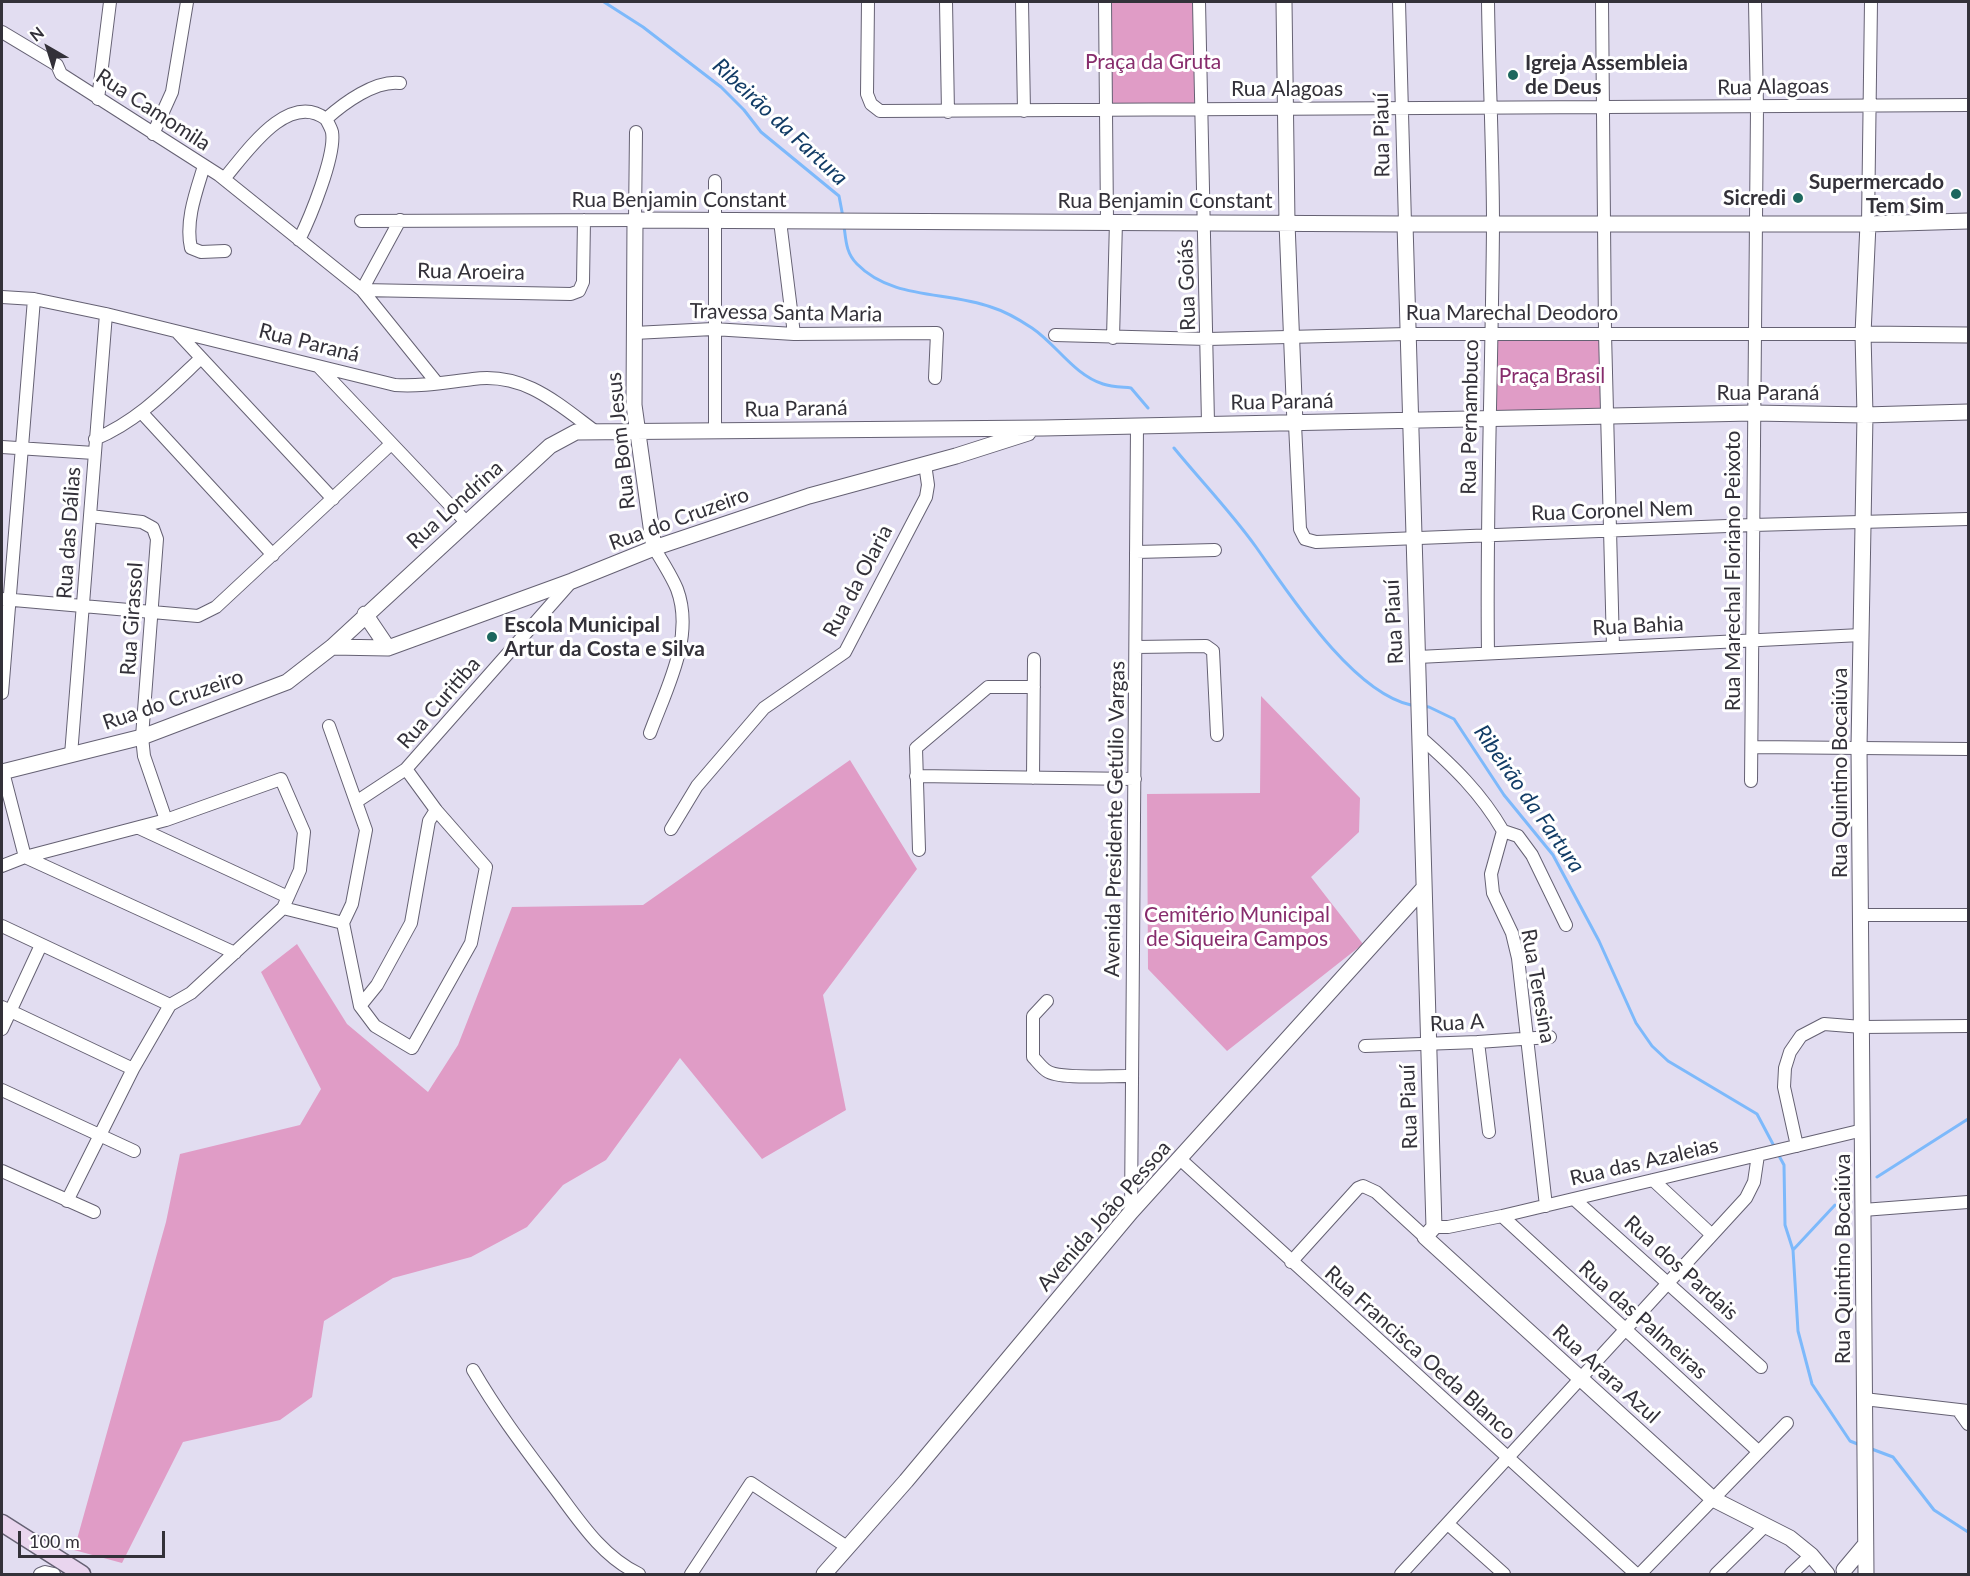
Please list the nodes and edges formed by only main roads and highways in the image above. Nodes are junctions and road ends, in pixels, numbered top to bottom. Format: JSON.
{"nodes":[{"id":1,"x":2,"y":1523,"type":"edge"},
{"id":2,"x":82,"y":1575,"type":"edge"}],
"edges":[{"from":1,"to":2,"type":"main road"}]}
